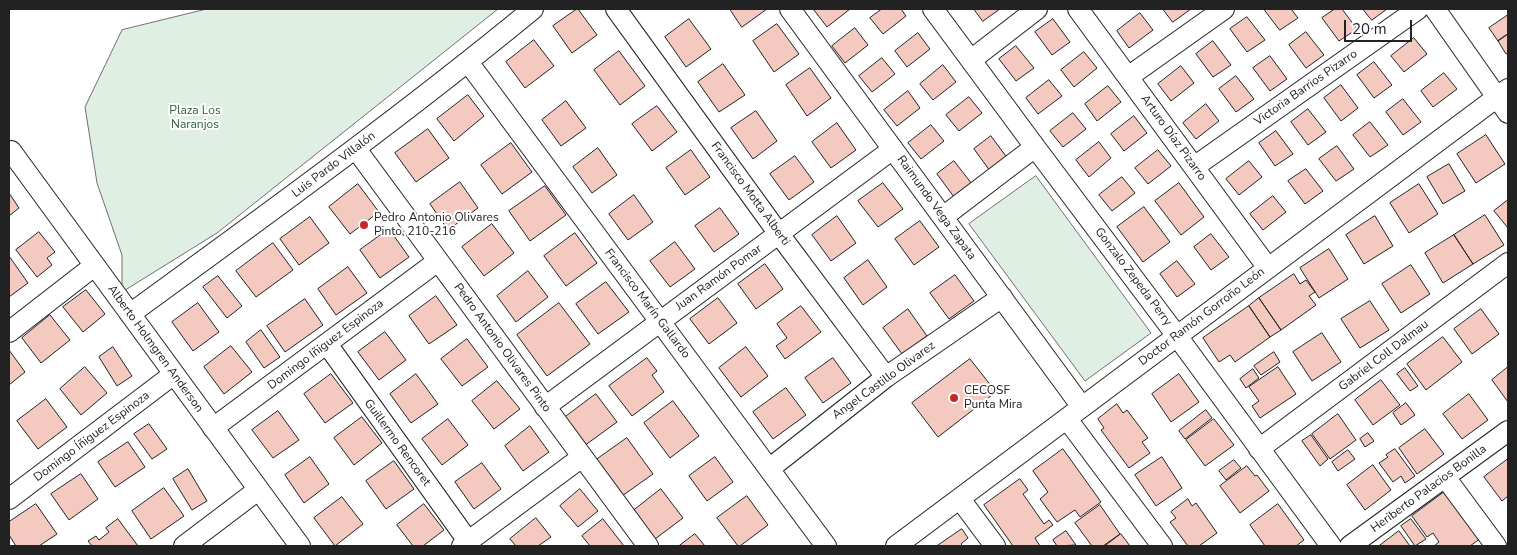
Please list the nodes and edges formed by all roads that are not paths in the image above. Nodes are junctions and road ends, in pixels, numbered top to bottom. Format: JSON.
{"nodes":[{"id":1,"x":533,"y":9,"type":"edge"},
{"id":2,"x":616,"y":9,"type":"edge"},
{"id":3,"x":790,"y":9,"type":"edge"},
{"id":4,"x":933,"y":9,"type":"edge"},
{"id":5,"x":1038,"y":9,"type":"edge"},
{"id":6,"x":1078,"y":9,"type":"edge"},
{"id":7,"x":1224,"y":9,"type":"edge"},
{"id":8,"x":1418,"y":9,"type":"edge"},
{"id":9,"x":1435,"y":9,"type":"edge"},
{"id":10,"x":971,"y":60,"type":"junction"},
{"id":11,"x":468,"y":62,"type":"junction"},
{"id":12,"x":1128,"y":77,"type":"junction"},
{"id":13,"x":1504,"y":100,"type":"edge"},
{"id":14,"x":1035,"y":147,"type":"junction"},
{"id":15,"x":356,"y":149,"type":"junction"},
{"id":16,"x":893,"y":149,"type":"junction"},
{"id":17,"x":10,"y":152,"type":"edge"},
{"id":18,"x":1194,"y":167,"type":"junction"},
{"id":19,"x":943,"y":217,"type":"junction"},
{"id":20,"x":779,"y":234,"type":"junction"},
{"id":21,"x":438,"y":261,"type":"junction"},
{"id":22,"x":1508,"y":263,"type":"edge"},
{"id":23,"x":94,"y":266,"type":"junction"},
{"id":24,"x":1268,"y":268,"type":"junction"},
{"id":25,"x":1002,"y":297,"type":"junction"},
{"id":26,"x":130,"y":314,"type":"junction"},
{"id":27,"x":660,"y":322,"type":"junction"},
{"id":28,"x":9,"y":332,"type":"edge"},
{"id":29,"x":1177,"y":336,"type":"junction"},
{"id":30,"x":326,"y":344,"type":"junction"},
{"id":31,"x":174,"y":374,"type":"junction"},
{"id":32,"x":886,"y":378,"type":"junction"},
{"id":33,"x":545,"y":407,"type":"junction"},
{"id":34,"x":1074,"y":413,"type":"junction"},
{"id":35,"x":213,"y":428,"type":"junction"},
{"id":36,"x":1508,"y":431,"type":"edge"},
{"id":37,"x":1259,"y":449,"type":"junction"},
{"id":38,"x":582,"y":457,"type":"junction"},
{"id":39,"x":769,"y":469,"type":"junction"},
{"id":40,"x":1445,"y":477,"type":"junction"},
{"id":41,"x":258,"y":490,"type":"junction"},
{"id":42,"x":9,"y":499,"type":"edge"},
{"id":43,"x":960,"y":499,"type":"junction"},
{"id":44,"x":465,"y":544,"type":"edge"},
{"id":45,"x":184,"y":546,"type":"edge"},
{"id":46,"x":300,"y":546,"type":"edge"},
{"id":47,"x":648,"y":546,"type":"edge"},
{"id":48,"x":826,"y":546,"type":"edge"},
{"id":49,"x":896,"y":546,"type":"edge"},
{"id":50,"x":995,"y":546,"type":"edge"},
{"id":51,"x":1162,"y":546,"type":"edge"},
{"id":52,"x":1331,"y":546,"type":"edge"},
{"id":53,"x":1350,"y":546,"type":"edge"},
{"id":54,"x":1496,"y":546,"type":"edge"}],
"edges":[{"from":1,"to":11,"type":"street","name":"Luis Pardo Villalón"},
{"from":2,"to":20,"type":"street","name":"Francisco Motta Alberti"},
{"from":3,"to":16,"type":"street","name":"Raimundo Vega Zapata"},
{"from":4,"to":10,"type":"street","name":"Gonzalo Zepeda Perry"},
{"from":5,"to":10,"type":"street"},
{"from":6,"to":12,"type":"street","name":"Arturo Díaz Pizarro"},
{"from":7,"to":12,"type":"street"},
{"from":8,"to":18,"type":"street","name":"Victoria Barrios Pizarro"},
{"from":9,"to":13,"type":"street"},
{"from":10,"to":14,"type":"street","name":"Gonzalo Zepeda Perry"},
{"from":11,"to":15,"type":"street","name":"Luis Pardo Villalón"},
{"from":11,"to":27,"type":"street","name":"Francisco Marín Gallardo"},
{"from":12,"to":18,"type":"street","name":"Arturo Díaz Pizarro"},
{"from":13,"to":24,"type":"street","name":"Doctor Ramón Gorroño León"},
{"from":14,"to":19,"type":"street"},
{"from":14,"to":29,"type":"street","name":"Gonzalo Zepeda Perry"},
{"from":15,"to":21,"type":"street","name":"Pedro Antonio Olivares Pinto"},
{"from":15,"to":26,"type":"street","name":"Luis Pardo Villalón"},
{"from":16,"to":19,"type":"street","name":"Raimundo Vega Zapata"},
{"from":16,"to":20,"type":"street","name":"Juan Ramón Pomar"},
{"from":17,"to":23,"type":"street","name":"Alberto Holmgren Anderson"},
{"from":18,"to":24,"type":"street","name":"Arturo Díaz Pizarro"},
{"from":19,"to":25,"type":"street","name":"Raimundo Vega Zapata"},
{"from":20,"to":27,"type":"street","name":"Juan Ramón Pomar"},
{"from":20,"to":32,"type":"street","name":"Francisco Motta Alberti"},
{"from":21,"to":30,"type":"street","name":"Domingo Iñiguez Espinoza"},
{"from":21,"to":33,"type":"street","name":"Pedro Antonio Olivares Pinto"},
{"from":22,"to":37,"type":"street","name":"Gabriel Coll Dalmau"},
{"from":23,"to":26,"type":"street","name":"Alberto Holmgren Anderson"},
{"from":23,"to":28,"type":"street"},
{"from":24,"to":29,"type":"street","name":"Doctor Ramón Gorroño León"},
{"from":25,"to":32,"type":"street","name":"Angel Castillo Olivarez"},
{"from":25,"to":34,"type":"street","name":"Raimundo Vega Zapata"},
{"from":26,"to":31,"type":"street","name":"Alberto Holmgren Anderson"},
{"from":27,"to":33,"type":"street","name":"Juan Ramón Pomar"},
{"from":27,"to":39,"type":"street","name":"Francisco Marín Gallardo"},
{"from":29,"to":34,"type":"street","name":"Doctor Ramón Gorroño León"},
{"from":29,"to":37,"type":"street","name":"Gonzalo Zepeda Perry"},
{"from":30,"to":35,"type":"street","name":"Domingo Iñiguez Espinoza"},
{"from":30,"to":44,"type":"street","name":"Guillermo Rencoret"},
{"from":31,"to":35,"type":"street","name":"Alberto Holmgren Anderson"},
{"from":31,"to":42,"type":"street","name":"Domingo Íñiguez Espinoza"},
{"from":32,"to":39,"type":"street","name":"Angel Castillo Olivarez"},
{"from":33,"to":38,"type":"street","name":"Pedro Antonio Olivares Pinto"},
{"from":34,"to":43,"type":"street","name":"Doctor Ramón Gorroño León"},
{"from":34,"to":51,"type":"street","name":"Raimundo Vega Zapata"},
{"from":35,"to":41,"type":"street","name":"Alberto Holmgren Anderson"},
{"from":36,"to":40,"type":"street","name":"Heriberto Palacios Bonilla"},
{"from":37,"to":52,"type":"street","name":"Gonzalo Zepeda Perry"},
{"from":38,"to":44,"type":"street"},
{"from":38,"to":47,"type":"street","name":"Pedro Antonio Olivares Pinto"},
{"from":39,"to":48,"type":"street","name":"Francisco Marín Gallardo"},
{"from":40,"to":53,"type":"street","name":"Heriberto Palacios Bonilla"},
{"from":40,"to":54,"type":"street"},
{"from":41,"to":45,"type":"street"},
{"from":41,"to":46,"type":"street","name":"Alberto Holmgren Anderson"},
{"from":43,"to":49,"type":"street","name":"Doctor Ramón Gorroño León"},
{"from":43,"to":50,"type":"street"}]}
